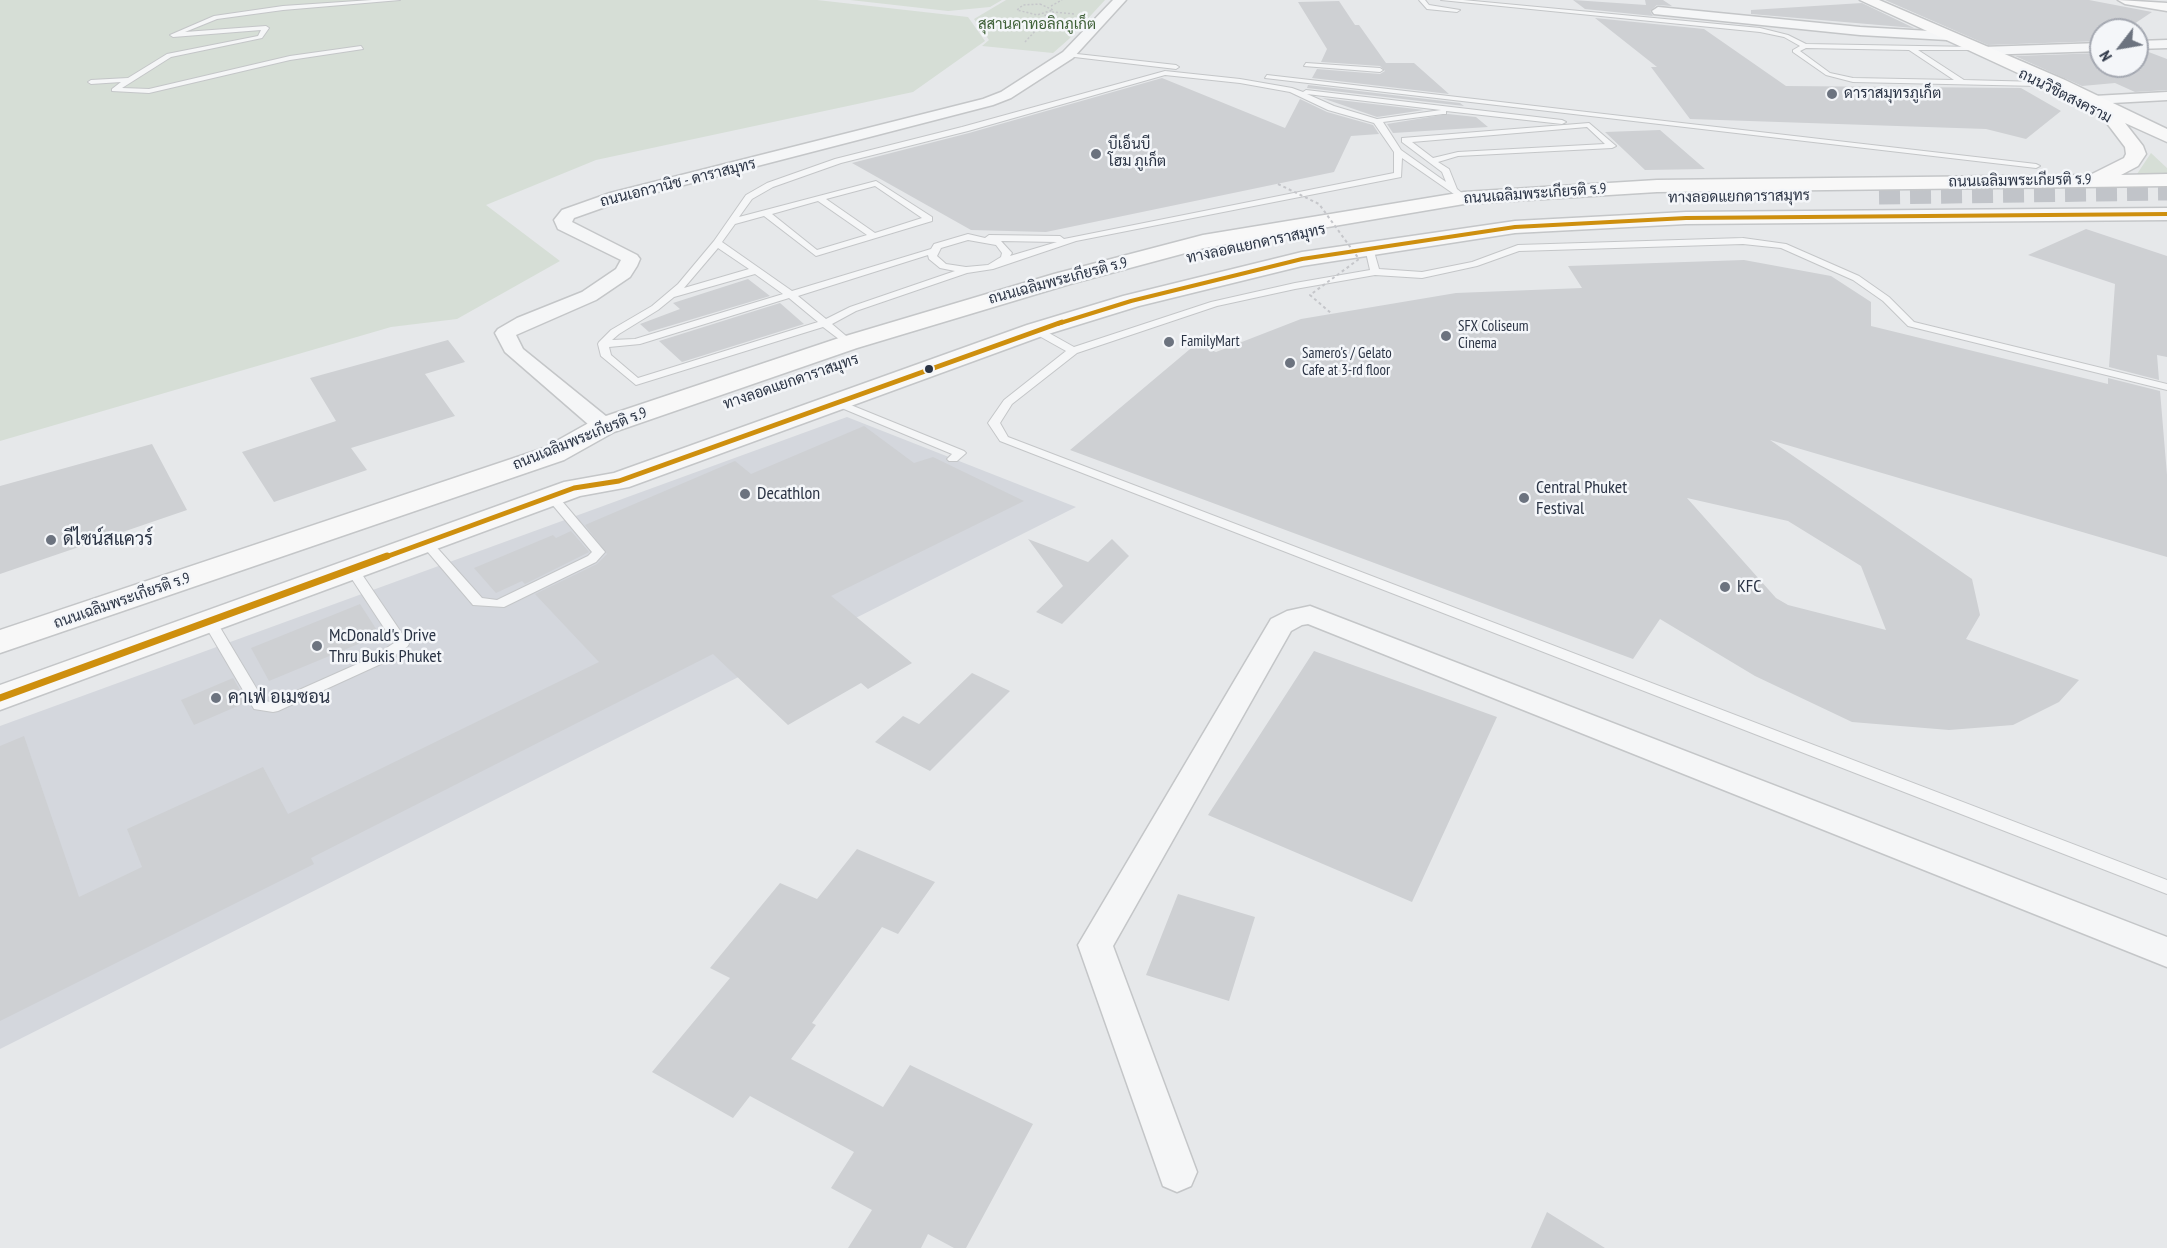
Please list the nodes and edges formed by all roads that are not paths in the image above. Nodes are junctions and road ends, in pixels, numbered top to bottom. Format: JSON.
{"nodes":[{"id":1,"x":397,"y":0,"type":"edge"},
{"id":2,"x":1120,"y":0,"type":"edge"},
{"id":3,"x":1422,"y":0,"type":"edge"},
{"id":4,"x":1444,"y":0,"type":"edge"},
{"id":5,"x":1867,"y":0,"type":"edge"},
{"id":6,"x":2125,"y":0,"type":"edge"},
{"id":7,"x":2167,"y":7,"type":"edge"},
{"id":8,"x":1460,"y":10,"type":"dead end"},
{"id":9,"x":1554,"y":10,"type":"junction"},
{"id":10,"x":1658,"y":12,"type":"dead end"},
{"id":11,"x":1525,"y":16,"type":"dead end"},
{"id":12,"x":2167,"y":44,"type":"edge"},
{"id":13,"x":1966,"y":45,"type":"junction"},
{"id":14,"x":2149,"y":45,"type":"edge"},
{"id":15,"x":1805,"y":46,"type":"junction"},
{"id":16,"x":2089,"y":46,"type":"edge"},
{"id":17,"x":361,"y":48,"type":"dead end"},
{"id":18,"x":1911,"y":48,"type":"junction"},
{"id":19,"x":1068,"y":55,"type":"junction"},
{"id":20,"x":1306,"y":65,"type":"dead end"},
{"id":21,"x":1380,"y":70,"type":"dead end"},
{"id":22,"x":127,"y":80,"type":"junction"},
{"id":23,"x":91,"y":82,"type":"dead end"},
{"id":24,"x":1963,"y":83,"type":"junction"},
{"id":25,"x":2039,"y":84,"type":"junction"},
{"id":26,"x":1292,"y":90,"type":"junction"},
{"id":27,"x":2167,"y":96,"type":"edge"},
{"id":28,"x":2094,"y":100,"type":"junction"},
{"id":29,"x":1377,"y":101,"type":"junction"},
{"id":30,"x":1330,"y":108,"type":"junction"},
{"id":31,"x":1466,"y":109,"type":"junction"},
{"id":32,"x":1377,"y":121,"type":"junction"},
{"id":33,"x":2137,"y":121,"type":"junction"},
{"id":34,"x":2115,"y":122,"type":"junction"},
{"id":35,"x":1589,"y":125,"type":"junction"},
{"id":36,"x":2167,"y":130,"type":"edge"},
{"id":37,"x":2167,"y":136,"type":"edge"},
{"id":38,"x":1405,"y":141,"type":"junction"},
{"id":39,"x":1398,"y":152,"type":"junction"},
{"id":40,"x":2167,"y":154,"type":"edge"},
{"id":41,"x":1432,"y":161,"type":"junction"},
{"id":42,"x":2036,"y":166,"type":"dead end"},
{"id":43,"x":2093,"y":180,"type":"junction"},
{"id":44,"x":2167,"y":180,"type":"edge"},
{"id":45,"x":1905,"y":183,"type":"junction"},
{"id":46,"x":1458,"y":194,"type":"junction"},
{"id":47,"x":821,"y":199,"type":"junction"},
{"id":48,"x":767,"y":214,"type":"junction"},
{"id":49,"x":1929,"y":216,"type":"junction"},
{"id":50,"x":731,"y":222,"type":"junction"},
{"id":51,"x":2163,"y":225,"type":"edge"},
{"id":52,"x":874,"y":236,"type":"junction"},
{"id":53,"x":980,"y":238,"type":"junction"},
{"id":54,"x":1074,"y":239,"type":"junction"},
{"id":55,"x":717,"y":243,"type":"junction"},
{"id":56,"x":1369,"y":248,"type":"junction"},
{"id":57,"x":933,"y":251,"type":"junction"},
{"id":58,"x":998,"y":262,"type":"junction"},
{"id":59,"x":757,"y":270,"type":"junction"},
{"id":60,"x":966,"y":270,"type":"junction"},
{"id":61,"x":1375,"y":272,"type":"junction"},
{"id":62,"x":790,"y":294,"type":"junction"},
{"id":63,"x":670,"y":295,"type":"junction"},
{"id":64,"x":826,"y":322,"type":"junction"},
{"id":65,"x":1036,"y":330,"type":"junction"},
{"id":66,"x":848,"y":343,"type":"junction"},
{"id":67,"x":603,"y":344,"type":"junction"},
{"id":68,"x":1073,"y":351,"type":"junction"},
{"id":69,"x":2167,"y":387,"type":"edge"},
{"id":70,"x":836,"y":402,"type":"junction"},
{"id":71,"x":604,"y":426,"type":"junction"},
{"id":72,"x":554,"y":454,"type":"junction"},
{"id":73,"x":953,"y":459,"type":"dead end"},
{"id":74,"x":563,"y":493,"type":"junction"},
{"id":75,"x":427,"y":544,"type":"junction"},
{"id":76,"x":352,"y":570,"type":"junction"},
{"id":77,"x":210,"y":622,"type":"junction"},
{"id":78,"x":0,"y":642,"type":"edge"},
{"id":79,"x":0,"y":698,"type":"edge"},
{"id":80,"x":2167,"y":887,"type":"edge"},
{"id":81,"x":2167,"y":952,"type":"edge"},
{"id":82,"x":1177,"y":1172,"type":"dead end"}],
"edges":[{"from":1,"to":22,"type":"lane"},
{"from":2,"to":19,"type":"street","name":"ถนนเอกวานิช - ดาราสมุทร"},
{"from":3,"to":8,"type":"lane"},
{"from":4,"to":9,"type":"lane"},
{"from":5,"to":13,"type":"main road","name":"ถนนวิชิตสงคราม"},
{"from":6,"to":7,"type":"main road"},
{"from":9,"to":11,"type":"lane"},
{"from":9,"to":15,"type":"lane"},
{"from":10,"to":13,"type":"street"},
{"from":12,"to":14,"type":"street"},
{"from":13,"to":16,"type":"street"},
{"from":13,"to":18,"type":"lane"},
{"from":13,"to":25,"type":"main road","name":"ถนนวิชิตสงคราม"},
{"from":13,"to":28,"type":"main road","name":"ถนนวิชิตสงคราม"},
{"from":15,"to":18,"type":"lane"},
{"from":15,"to":24,"type":"lane"},
{"from":17,"to":22,"type":"lane"},
{"from":18,"to":24,"type":"lane"},
{"from":19,"to":42,"type":"lane"},
{"from":19,"to":71,"type":"street","name":"ถนนเอกวานิช - ดาราสมุทร"},
{"from":20,"to":21,"type":"lane"},
{"from":22,"to":23,"type":"lane"},
{"from":24,"to":25,"type":"lane"},
{"from":25,"to":34,"type":"main road","name":"ถนนวิชิตสงคราม"},
{"from":26,"to":29,"type":"lane"},
{"from":26,"to":30,"type":"lane"},
{"from":26,"to":50,"type":"lane"},
{"from":27,"to":28,"type":"street"},
{"from":28,"to":33,"type":"main road","name":"ถนนวิชิตสงคราม"},
{"from":29,"to":30,"type":"lane"},
{"from":29,"to":31,"type":"lane"},
{"from":30,"to":32,"type":"lane"},
{"from":31,"to":32,"type":"lane"},
{"from":31,"to":35,"type":"lane"},
{"from":32,"to":38,"type":"lane"},
{"from":32,"to":39,"type":"lane"},
{"from":33,"to":36,"type":"main road"},
{"from":33,"to":37,"type":"main road","name":"ถนนวิชิตสงคราม"},
{"from":34,"to":40,"type":"main road","name":"ถนนวิชิตสงคราม"},
{"from":34,"to":43,"type":"main road"},
{"from":35,"to":38,"type":"lane"},
{"from":35,"to":41,"type":"lane"},
{"from":38,"to":41,"type":"lane"},
{"from":39,"to":46,"type":"lane"},
{"from":39,"to":54,"type":"lane"},
{"from":41,"to":46,"type":"lane"},
{"from":43,"to":44,"type":"main road","name":"ถนนเฉลิมพระเกียรติ ร.9"},
{"from":43,"to":45,"type":"main road","name":"ถนนเฉลิมพระเกียรติ ร.9"},
{"from":45,"to":46,"type":"main road","name":"ถนนเฉลิมพระเกียรติ ร.9"},
{"from":45,"to":49,"type":"main road"},
{"from":46,"to":66,"type":"main road","name":"ถนนเฉลิมพระเกียรติ ร.9"},
{"from":47,"to":48,"type":"lane"},
{"from":47,"to":52,"type":"lane"},
{"from":47,"to":52,"type":"lane"},
{"from":48,"to":50,"type":"lane"},
{"from":48,"to":52,"type":"lane"},
{"from":49,"to":51,"type":"main road","name":"ถนนเฉลิมพระเกียรติ ร.9"},
{"from":49,"to":56,"type":"main road","name":"ถนนเฉลิมพระเกียรติ ร.9"},
{"from":50,"to":55,"type":"lane"},
{"from":53,"to":54,"type":"lane"},
{"from":53,"to":57,"type":"lane"},
{"from":53,"to":58,"type":"lane"},
{"from":54,"to":58,"type":"lane"},
{"from":55,"to":59,"type":"lane"},
{"from":55,"to":63,"type":"lane"},
{"from":56,"to":61,"type":"lane"},
{"from":56,"to":65,"type":"main road","name":"ถนนเฉลิมพระเกียรติ ร.9"},
{"from":57,"to":60,"type":"lane"},
{"from":57,"to":62,"type":"lane"},
{"from":58,"to":60,"type":"lane"},
{"from":59,"to":62,"type":"lane"},
{"from":59,"to":63,"type":"lane"},
{"from":60,"to":64,"type":"lane"},
{"from":61,"to":68,"type":"lane"},
{"from":61,"to":69,"type":"lane"},
{"from":62,"to":64,"type":"lane"},
{"from":62,"to":67,"type":"lane"},
{"from":63,"to":67,"type":"lane"},
{"from":64,"to":66,"type":"lane"},
{"from":64,"to":67,"type":"lane"},
{"from":65,"to":68,"type":"lane"},
{"from":65,"to":70,"type":"main road","name":"ถนนเฉลิมพระเกียรติ ร.9"},
{"from":66,"to":71,"type":"main road","name":"ถนนเฉลิมพระเกียรติ ร.9"},
{"from":68,"to":80,"type":"lane"},
{"from":70,"to":73,"type":"lane"},
{"from":70,"to":74,"type":"main road","name":"ถนนเฉลิมพระเกียรติ ร.9"},
{"from":71,"to":72,"type":"main road","name":"ถนนเฉลิมพระเกียรติ ร.9"},
{"from":72,"to":74,"type":"main road","name":"ทางลอดแยกดาราสมุทร"},
{"from":72,"to":78,"type":"main road","name":"ถนนเฉลิมพระเกียรติ ร.9"},
{"from":74,"to":75,"type":"main road","name":"ถนนเฉลิมพระเกียรติ ร.9"},
{"from":74,"to":75,"type":"lane"},
{"from":75,"to":76,"type":"main road","name":"ถนนเฉลิมพระเกียรติ ร.9"},
{"from":76,"to":77,"type":"main road","name":"ถนนเฉลิมพระเกียรติ ร.9"},
{"from":76,"to":77,"type":"lane"},
{"from":77,"to":79,"type":"main road","name":"ถนนเฉลิมพระเกียรติ ร.9"},
{"from":81,"to":82,"type":"street"}]}
